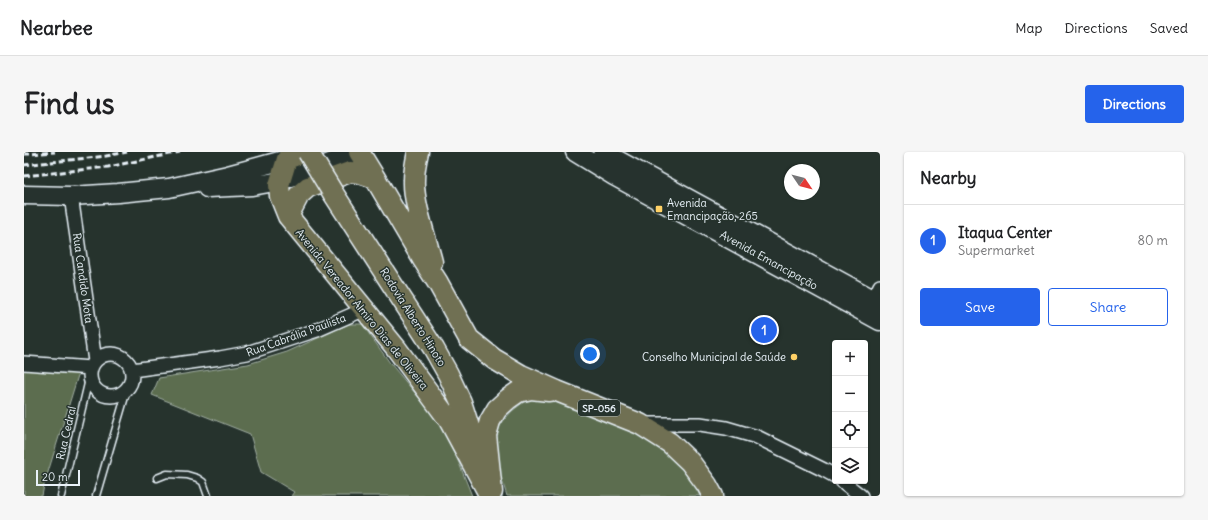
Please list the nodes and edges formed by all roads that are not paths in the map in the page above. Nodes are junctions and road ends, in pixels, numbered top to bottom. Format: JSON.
{"nodes":[{"id":1,"x":306,"y":152,"type":"edge"},
{"id":2,"x":359,"y":152,"type":"edge"},
{"id":3,"x":418,"y":152,"type":"edge"},
{"id":4,"x":575,"y":152,"type":"edge"},
{"id":5,"x":603,"y":152,"type":"edge"},
{"id":6,"x":287,"y":159,"type":"junction"},
{"id":7,"x":621,"y":163,"type":"edge"},
{"id":8,"x":375,"y":178,"type":"junction"},
{"id":9,"x":280,"y":181,"type":"junction"},
{"id":10,"x":169,"y":188,"type":"junction"},
{"id":11,"x":24,"y":195,"type":"edge"},
{"id":12,"x":71,"y":196,"type":"junction"},
{"id":13,"x":288,"y":216,"type":"junction"},
{"id":14,"x":438,"y":283,"type":"junction"},
{"id":15,"x":876,"y":304,"type":"edge"},
{"id":16,"x":365,"y":309,"type":"junction"},
{"id":17,"x":24,"y":363,"type":"edge"},
{"id":18,"x":92,"y":368,"type":"junction"},
{"id":19,"x":132,"y":370,"type":"junction"},
{"id":20,"x":127,"y":390,"type":"junction"},
{"id":21,"x":557,"y":391,"type":"junction"},
{"id":22,"x":640,"y":424,"type":"junction"},
{"id":23,"x":832,"y":474,"type":"edge"},
{"id":24,"x":157,"y":478,"type":"dead end"},
{"id":25,"x":846,"y":484,"type":"edge"},
{"id":26,"x":61,"y":496,"type":"edge"},
{"id":27,"x":96,"y":496,"type":"edge"},
{"id":28,"x":208,"y":496,"type":"edge"},
{"id":29,"x":491,"y":496,"type":"edge"},
{"id":30,"x":713,"y":496,"type":"edge"},
{"id":31,"x":861,"y":496,"type":"edge"}],
"edges":[{"from":1,"to":6,"type":"main road"},
{"from":1,"to":29,"type":"main road","name":"Rodovia Alberto Hinoto","bridge":true},
{"from":2,"to":8,"type":"main road"},
{"from":2,"to":9,"type":"main road"},
{"from":3,"to":14,"type":"main road"},
{"from":4,"to":7,"type":"main road","name":"Avenida Emancipação"},
{"from":5,"to":7,"type":"main road","name":"Avenida Emancipação"},
{"from":6,"to":9,"type":"main road","name":"Avenida Vereador Almiro Dias de Oliveira"},
{"from":6,"to":10,"type":"main road"},
{"from":7,"to":15,"type":"main road","name":"Avenida Emancipação"},
{"from":8,"to":13,"type":"main road"},
{"from":8,"to":14,"type":"main road"},
{"from":9,"to":10,"type":"main road"},
{"from":9,"to":13,"type":"main road","name":"Avenida Vereador Almiro Dias de Oliveira"},
{"from":10,"to":12,"type":"main road"},
{"from":11,"to":12,"type":"main road"},
{"from":12,"to":18,"type":"street","name":"Rua Candido Mota"},
{"from":13,"to":16,"type":"main road","name":"Avenida Vereador Almiro Dias de Oliveira"},
{"from":14,"to":21,"type":"main road","number":"SP-056"},
{"from":16,"to":19,"type":"street","name":"Rua Cabrália Paulista"},
{"from":16,"to":29,"type":"main road","name":"Avenida Vereador Almiro Dias de Oliveira"},
{"from":17,"to":18,"type":"street"},
{"from":18,"to":19,"type":"street"},
{"from":18,"to":20,"type":"street"},
{"from":18,"to":26,"type":"lane","name":"Rua Cedral"},
{"from":19,"to":20,"type":"street"},
{"from":20,"to":27,"type":"lane"},
{"from":21,"to":22,"type":"main road","number":"SP-056"},
{"from":21,"to":29,"type":"main road"},
{"from":22,"to":23,"type":"street"},
{"from":22,"to":30,"type":"main road","number":"SP-056"},
{"from":24,"to":28,"type":"lane"},
{"from":25,"to":31,"type":"street"}]}
